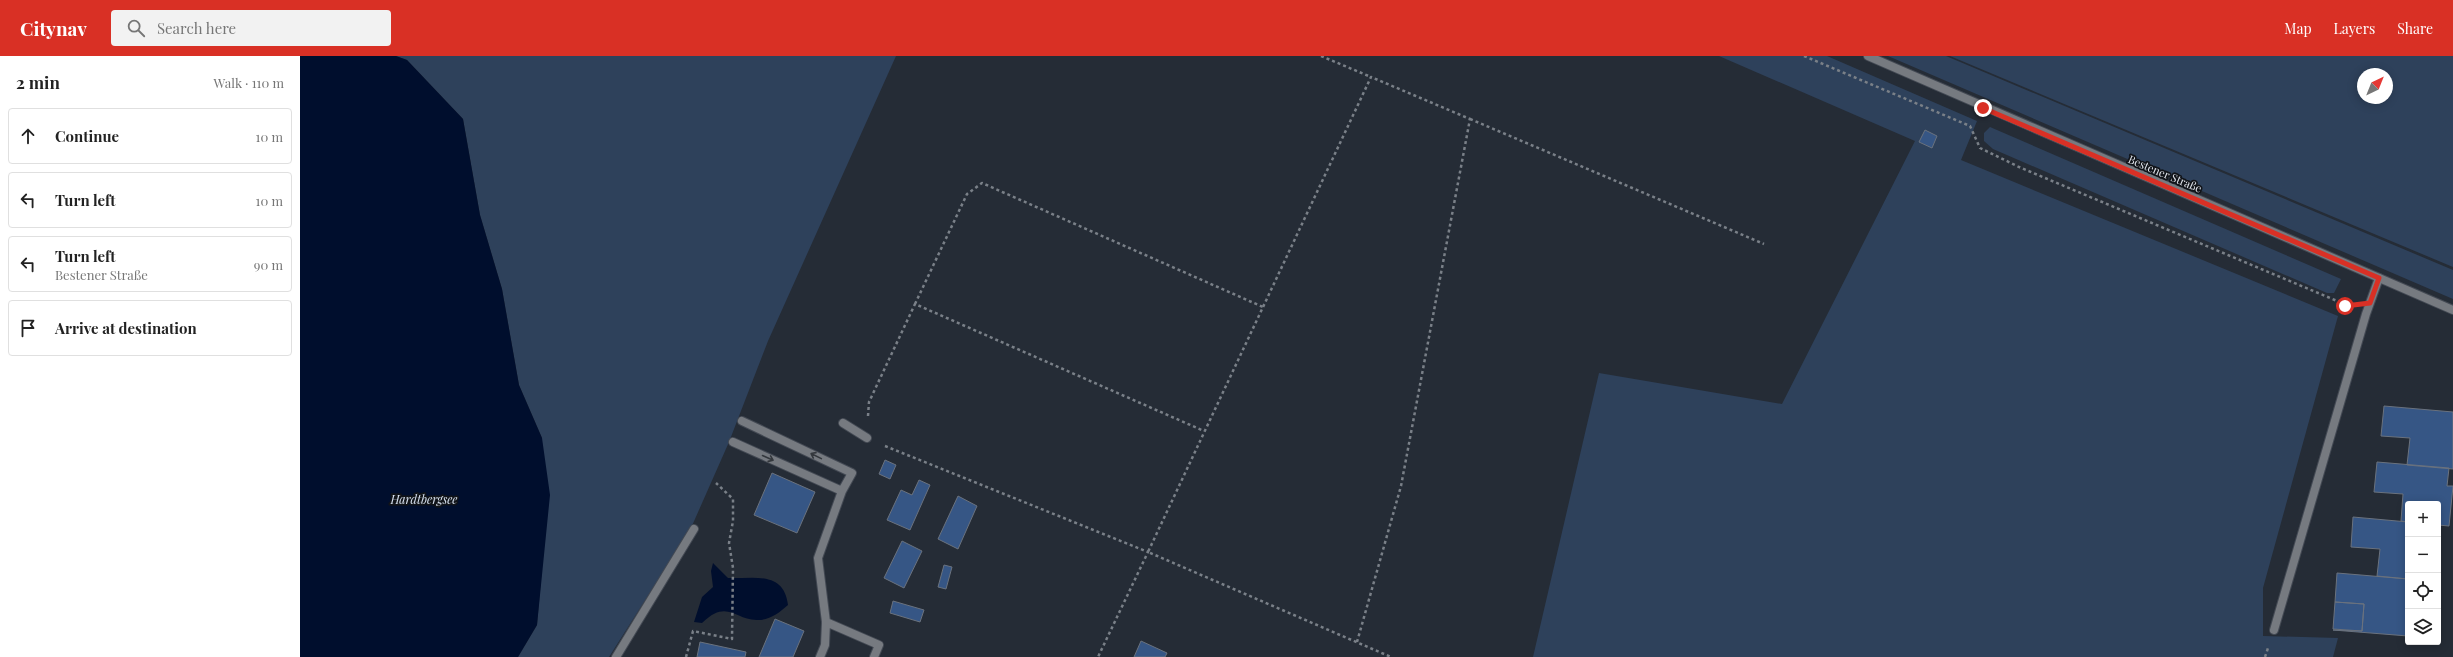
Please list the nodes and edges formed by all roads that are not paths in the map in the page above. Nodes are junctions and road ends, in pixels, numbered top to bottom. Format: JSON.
{"nodes":[{"id":1,"x":1868,"y":56,"type":"edge"},
{"id":2,"x":2379,"y":278,"type":"junction"},
{"id":3,"x":2453,"y":310,"type":"edge"},
{"id":4,"x":742,"y":421,"type":"dead end"},
{"id":5,"x":843,"y":423,"type":"dead end"},
{"id":6,"x":868,"y":438,"type":"road end"},
{"id":7,"x":733,"y":442,"type":"dead end"},
{"id":8,"x":842,"y":491,"type":"junction"},
{"id":9,"x":694,"y":529,"type":"dead end"},
{"id":10,"x":826,"y":622,"type":"junction"},
{"id":11,"x":2274,"y":630,"type":"dead end"},
{"id":12,"x":616,"y":657,"type":"edge"},
{"id":13,"x":820,"y":657,"type":"edge"},
{"id":14,"x":874,"y":657,"type":"edge"}],
"edges":[{"from":1,"to":2,"type":"street","name":"Bestener Straße"},
{"from":2,"to":3,"type":"street","name":"Bestener Straße"},
{"from":2,"to":11,"type":"street"},
{"from":8,"to":4,"type":"street","one_way":true},
{"from":5,"to":6,"type":"street"},
{"from":7,"to":8,"type":"street","one_way":true},
{"from":8,"to":10,"type":"street"},
{"from":9,"to":12,"type":"street"},
{"from":10,"to":13,"type":"street"},
{"from":10,"to":14,"type":"street"}]}
